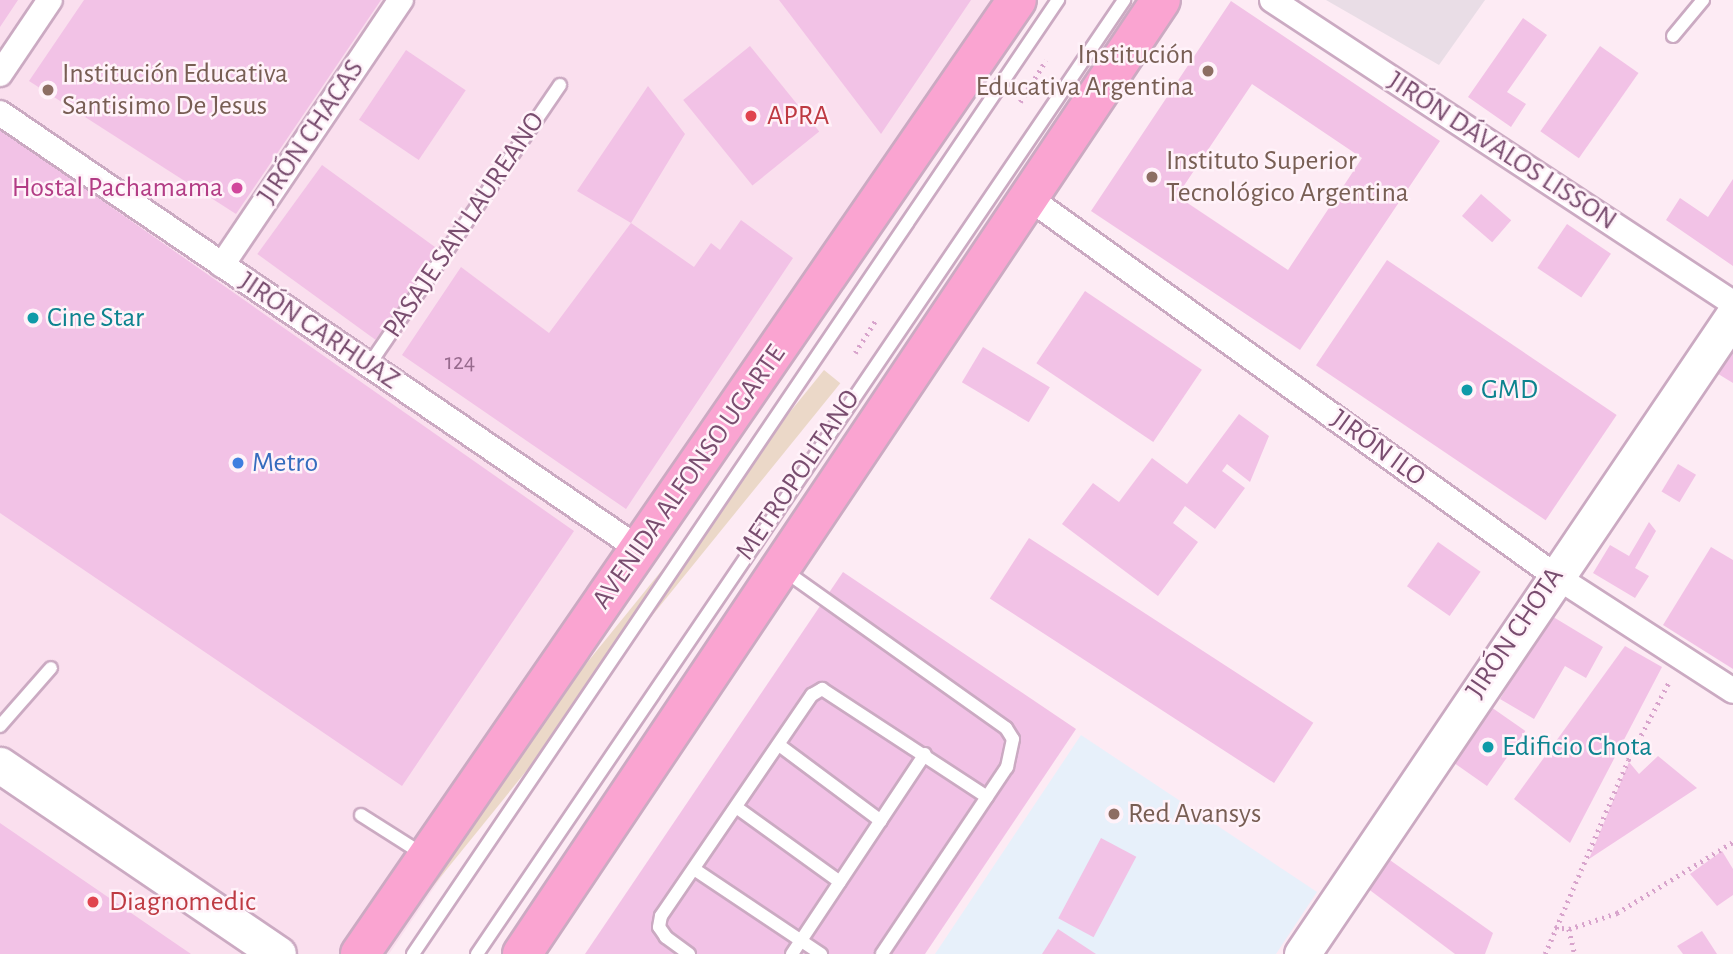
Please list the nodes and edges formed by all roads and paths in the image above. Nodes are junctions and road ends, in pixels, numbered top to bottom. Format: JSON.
{"nodes":[{"id":1,"x":50,"y":0,"type":"edge"},
{"id":2,"x":401,"y":0,"type":"edge"},
{"id":3,"x":1017,"y":0,"type":"edge"},
{"id":4,"x":1058,"y":0,"type":"edge"},
{"id":5,"x":1124,"y":0,"type":"edge"},
{"id":6,"x":1161,"y":0,"type":"edge"},
{"id":7,"x":1272,"y":0,"type":"edge"},
{"id":8,"x":1703,"y":0,"type":"edge"},
{"id":9,"x":1673,"y":36,"type":"dead end"},
{"id":10,"x":1052,"y":52,"type":"dead end"},
{"id":11,"x":0,"y":74,"type":"edge"},
{"id":12,"x":560,"y":85,"type":"dead end"},
{"id":13,"x":1020,"y":102,"type":"dead end"},
{"id":14,"x":0,"y":113,"type":"edge"},
{"id":15,"x":1029,"y":198,"type":"junction"},
{"id":16,"x":222,"y":265,"type":"junction"},
{"id":17,"x":1733,"y":303,"type":"edge"},
{"id":18,"x":1733,"y":316,"type":"edge"},
{"id":19,"x":877,"y":318,"type":"dead end"},
{"id":20,"x":853,"y":357,"type":"dead end"},
{"id":21,"x":369,"y":365,"type":"junction"},
{"id":22,"x":639,"y":549,"type":"junction"},
{"id":23,"x":781,"y":568,"type":"junction"},
{"id":24,"x":1554,"y":575,"type":"junction"},
{"id":25,"x":1681,"y":657,"type":"junction"},
{"id":26,"x":51,"y":668,"type":"dead end"},
{"id":27,"x":1733,"y":691,"type":"edge"},
{"id":28,"x":0,"y":726,"type":"edge"},
{"id":29,"x":779,"y":745,"type":"junction"},
{"id":30,"x":925,"y":754,"type":"junction"},
{"id":31,"x":0,"y":765,"type":"edge"},
{"id":32,"x":988,"y":797,"type":"junction"},
{"id":33,"x":736,"y":807,"type":"junction"},
{"id":34,"x":361,"y":815,"type":"dead end"},
{"id":35,"x":881,"y":821,"type":"junction"},
{"id":36,"x":1733,"y":842,"type":"edge"},
{"id":37,"x":428,"y":857,"type":"junction"},
{"id":38,"x":694,"y":869,"type":"junction"},
{"id":39,"x":840,"y":882,"type":"junction"},
{"id":40,"x":1555,"y":927,"type":"junction"},
{"id":41,"x":1569,"y":929,"type":"junction"},
{"id":42,"x":800,"y":942,"type":"junction"},
{"id":43,"x":278,"y":954,"type":"edge"},
{"id":44,"x":360,"y":954,"type":"edge"},
{"id":45,"x":413,"y":954,"type":"edge"},
{"id":46,"x":477,"y":954,"type":"edge"},
{"id":47,"x":522,"y":954,"type":"edge"},
{"id":48,"x":689,"y":954,"type":"edge"},
{"id":49,"x":792,"y":954,"type":"edge"},
{"id":50,"x":821,"y":954,"type":"edge"},
{"id":51,"x":882,"y":954,"type":"edge"},
{"id":52,"x":1302,"y":954,"type":"edge"},
{"id":53,"x":1545,"y":954,"type":"edge"},
{"id":54,"x":1575,"y":954,"type":"edge"}],
"edges":[{"from":1,"to":11,"type":"street"},
{"from":2,"to":16,"type":"street","name":"JIRÓN CHACAS"},
{"from":3,"to":22,"type":"main road","name":"AVENIDA ALFONSO UGARTE"},
{"from":4,"to":45,"type":"lane","name":"METROPOLITANO"},
{"from":5,"to":46,"type":"lane","name":"METROPOLITANO"},
{"from":6,"to":15,"type":"main road"},
{"from":7,"to":17,"type":"street","name":"JIRÓN DÁVALOS LISSON"},
{"from":8,"to":9,"type":"lane"},
{"from":10,"to":13,"type":"path"},
{"from":12,"to":21,"type":"lane","name":"PASAJE SAN LAUREANO"},
{"from":14,"to":16,"type":"street","name":"JIRÓN CARHUAZ"},
{"from":15,"to":23,"type":"main road"},
{"from":15,"to":24,"type":"street","name":"JIRÓN ILO"},
{"from":16,"to":21,"type":"street","name":"JIRÓN CARHUAZ"},
{"from":18,"to":24,"type":"street","name":"JIRÓN CHOTA"},
{"from":19,"to":20,"type":"path"},
{"from":21,"to":22,"type":"street","name":"JIRÓN CARHUAZ"},
{"from":22,"to":37,"type":"main road","name":"AVENIDA ALFONSO UGARTE"},
{"from":23,"to":32,"type":"lane"},
{"from":23,"to":47,"type":"main road"},
{"from":24,"to":25,"type":"street","name":"JIRÓN ILO"},
{"from":24,"to":52,"type":"street","name":"JIRÓN CHOTA"},
{"from":25,"to":27,"type":"street","name":"JIRÓN ILO"},
{"from":25,"to":40,"type":"path"},
{"from":26,"to":28,"type":"lane"},
{"from":29,"to":30,"type":"lane"},
{"from":29,"to":33,"type":"lane"},
{"from":29,"to":35,"type":"lane"},
{"from":30,"to":32,"type":"lane"},
{"from":30,"to":35,"type":"lane"},
{"from":31,"to":43,"type":"street"},
{"from":32,"to":51,"type":"lane"},
{"from":33,"to":38,"type":"lane"},
{"from":33,"to":39,"type":"lane"},
{"from":34,"to":37,"type":"lane"},
{"from":35,"to":39,"type":"lane"},
{"from":36,"to":41,"type":"path"},
{"from":37,"to":44,"type":"main road","name":"AVENIDA ALFONSO UGARTE"},
{"from":38,"to":42,"type":"lane"},
{"from":38,"to":48,"type":"lane"},
{"from":39,"to":42,"type":"lane"},
{"from":40,"to":41,"type":"path"},
{"from":40,"to":53,"type":"path"},
{"from":41,"to":54,"type":"path"},
{"from":42,"to":49,"type":"lane"},
{"from":42,"to":50,"type":"lane"}]}
